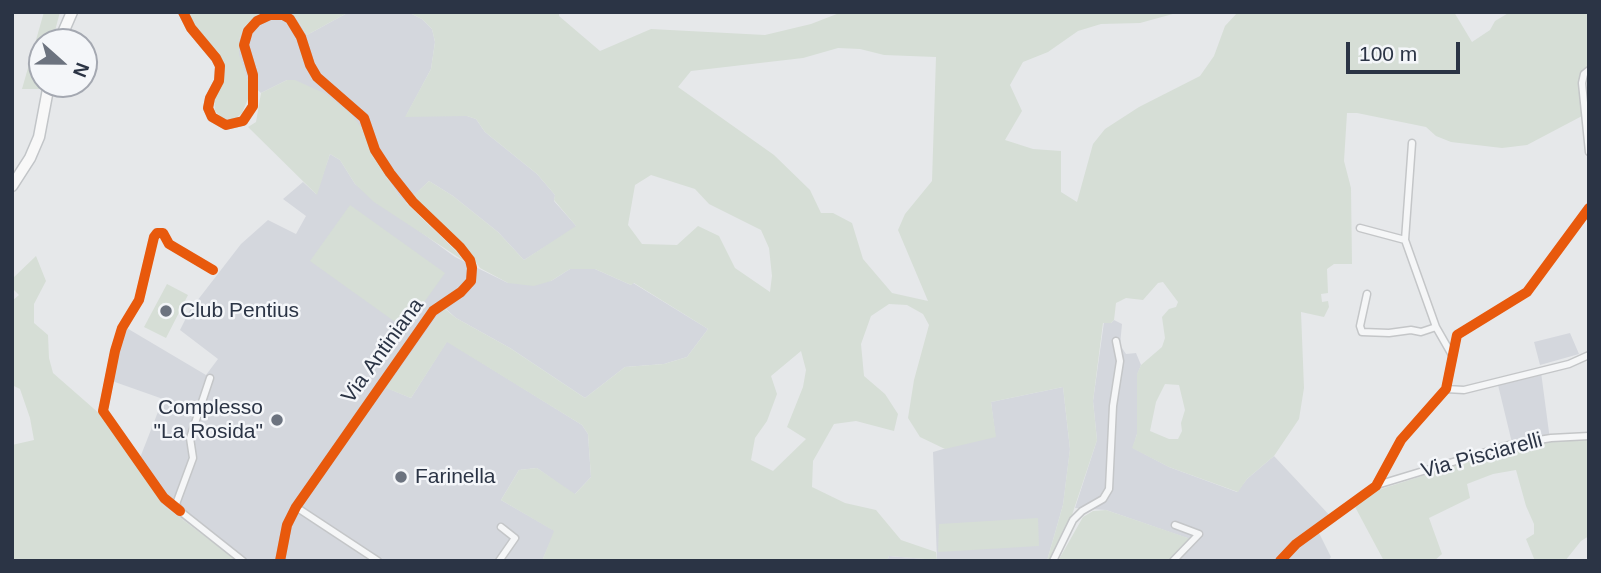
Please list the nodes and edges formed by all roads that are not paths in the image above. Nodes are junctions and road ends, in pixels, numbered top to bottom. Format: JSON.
{"nodes":[{"id":1,"x":183,"y":12,"type":"edge"},
{"id":2,"x":1589,"y":70,"type":"edge"},
{"id":3,"x":46,"y":98,"type":"edge"},
{"id":4,"x":1412,"y":143,"type":"dead end"},
{"id":5,"x":1589,"y":152,"type":"edge"},
{"id":6,"x":12,"y":187,"type":"edge"},
{"id":7,"x":1589,"y":208,"type":"edge"},
{"id":8,"x":1360,"y":228,"type":"dead end"},
{"id":9,"x":1405,"y":240,"type":"junction"},
{"id":10,"x":213,"y":270,"type":"dead end"},
{"id":11,"x":1367,"y":295,"type":"dead end"},
{"id":12,"x":1436,"y":327,"type":"junction"},
{"id":13,"x":1116,"y":341,"type":"dead end"},
{"id":14,"x":1589,"y":355,"type":"edge"},
{"id":15,"x":1452,"y":356,"type":"junction"},
{"id":16,"x":210,"y":379,"type":"dead end"},
{"id":17,"x":1446,"y":389,"type":"junction"},
{"id":18,"x":1589,"y":436,"type":"edge"},
{"id":19,"x":1376,"y":486,"type":"junction"},
{"id":20,"x":296,"y":507,"type":"junction"},
{"id":21,"x":180,"y":511,"type":"junction"},
{"id":22,"x":1175,"y":525,"type":"dead end"},
{"id":23,"x":501,"y":527,"type":"dead end"},
{"id":24,"x":243,"y":561,"type":"edge"},
{"id":25,"x":280,"y":561,"type":"edge"},
{"id":26,"x":378,"y":561,"type":"edge"},
{"id":27,"x":499,"y":561,"type":"edge"},
{"id":28,"x":1053,"y":561,"type":"edge"},
{"id":29,"x":1173,"y":561,"type":"edge"},
{"id":30,"x":1280,"y":561,"type":"edge"}],
"edges":[{"from":1,"to":20,"type":"street","name":"Via Antiniana"},
{"from":2,"to":5,"type":"street"},
{"from":3,"to":6,"type":"main road"},
{"from":4,"to":9,"type":"street"},
{"from":7,"to":15,"type":"street"},
{"from":8,"to":9,"type":"street"},
{"from":9,"to":12,"type":"street"},
{"from":10,"to":21,"type":"street"},
{"from":11,"to":12,"type":"street"},
{"from":12,"to":15,"type":"street"},
{"from":13,"to":28,"type":"street"},
{"from":14,"to":17,"type":"street"},
{"from":15,"to":17,"type":"street"},
{"from":16,"to":21,"type":"street"},
{"from":17,"to":19,"type":"street","name":"Via Pisciarelli"},
{"from":18,"to":19,"type":"street","name":"Via Pisciarelli"},
{"from":19,"to":30,"type":"street","name":"Via Pisciarelli"},
{"from":20,"to":25,"type":"street","name":"Via Antiniana"},
{"from":20,"to":26,"type":"street"},
{"from":21,"to":24,"type":"street"},
{"from":22,"to":29,"type":"street"},
{"from":23,"to":27,"type":"street"}]}
